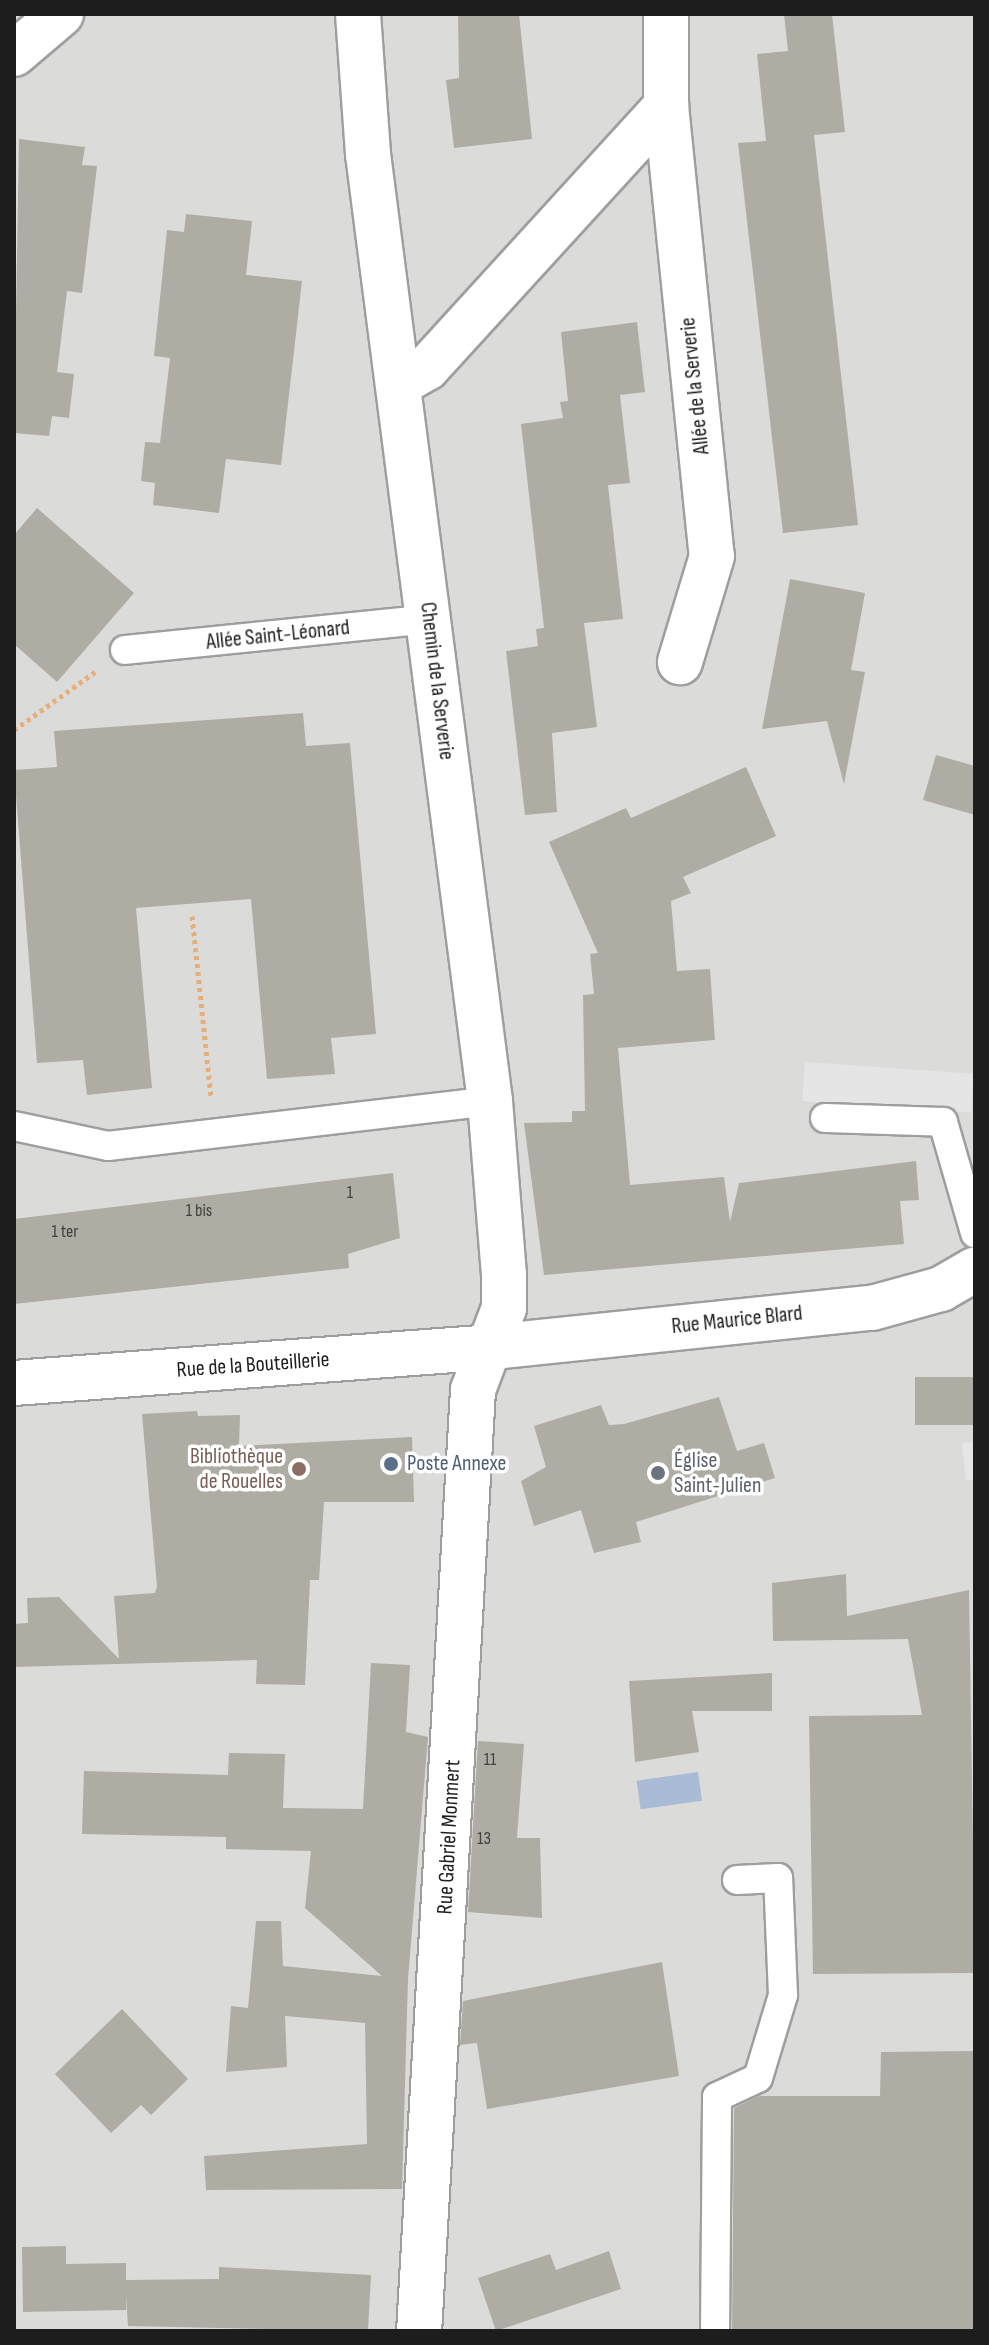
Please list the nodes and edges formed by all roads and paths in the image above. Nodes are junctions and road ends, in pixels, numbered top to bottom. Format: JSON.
{"nodes":[{"id":1,"x":61,"y":14,"type":"edge"},
{"id":2,"x":358,"y":14,"type":"edge"},
{"id":3,"x":666,"y":14,"type":"edge"},
{"id":4,"x":14,"y":54,"type":"edge"},
{"id":5,"x":666,"y":106,"type":"junction"},
{"id":6,"x":399,"y":384,"type":"junction"},
{"id":7,"x":430,"y":619,"type":"junction"},
{"id":8,"x":125,"y":650,"type":"joint"},
{"id":9,"x":680,"y":662,"type":"dead end"},
{"id":10,"x":14,"y":730,"type":"edge"},
{"id":11,"x":192,"y":916,"type":"dead end"},
{"id":12,"x":490,"y":1101,"type":"junction"},
{"id":13,"x":825,"y":1118,"type":"dead end"},
{"id":14,"x":14,"y":1126,"type":"edge"},
{"id":15,"x":214,"y":1133,"type":"junction"},
{"id":16,"x":975,"y":1233,"type":"edge"},
{"id":17,"x":975,"y":1269,"type":"edge"},
{"id":18,"x":492,"y":1347,"type":"junction"},
{"id":19,"x":14,"y":1383,"type":"edge"},
{"id":20,"x":737,"y":1880,"type":"dead end"},
{"id":21,"x":419,"y":2331,"type":"edge"},
{"id":22,"x":715,"y":2331,"type":"edge"}],
"edges":[{"from":1,"to":4,"type":"street"},
{"from":2,"to":6,"type":"street","name":"Chemin de la Serverie"},
{"from":3,"to":5,"type":"street","name":"Allée de la Serverie"},
{"from":5,"to":6,"type":"street"},
{"from":5,"to":9,"type":"street","name":"Allée de la Serverie"},
{"from":6,"to":7,"type":"street","name":"Chemin de la Serverie"},
{"from":7,"to":8,"type":"lane","name":"Allée Saint-Léonard"},
{"from":7,"to":12,"type":"street","name":"Chemin de la Serverie"},
{"from":8,"to":10,"type":"path"},
{"from":11,"to":15,"type":"path"},
{"from":12,"to":15,"type":"lane"},
{"from":12,"to":18,"type":"street","name":"Chemin de la Serverie"},
{"from":13,"to":16,"type":"lane"},
{"from":14,"to":15,"type":"lane"},
{"from":17,"to":18,"type":"street","name":"Rue Maurice Blard"},
{"from":18,"to":19,"type":"street","name":"Rue de la Bouteillerie"},
{"from":18,"to":21,"type":"street","name":"Rue Gabriel Monmert"},
{"from":20,"to":22,"type":"lane"}]}
